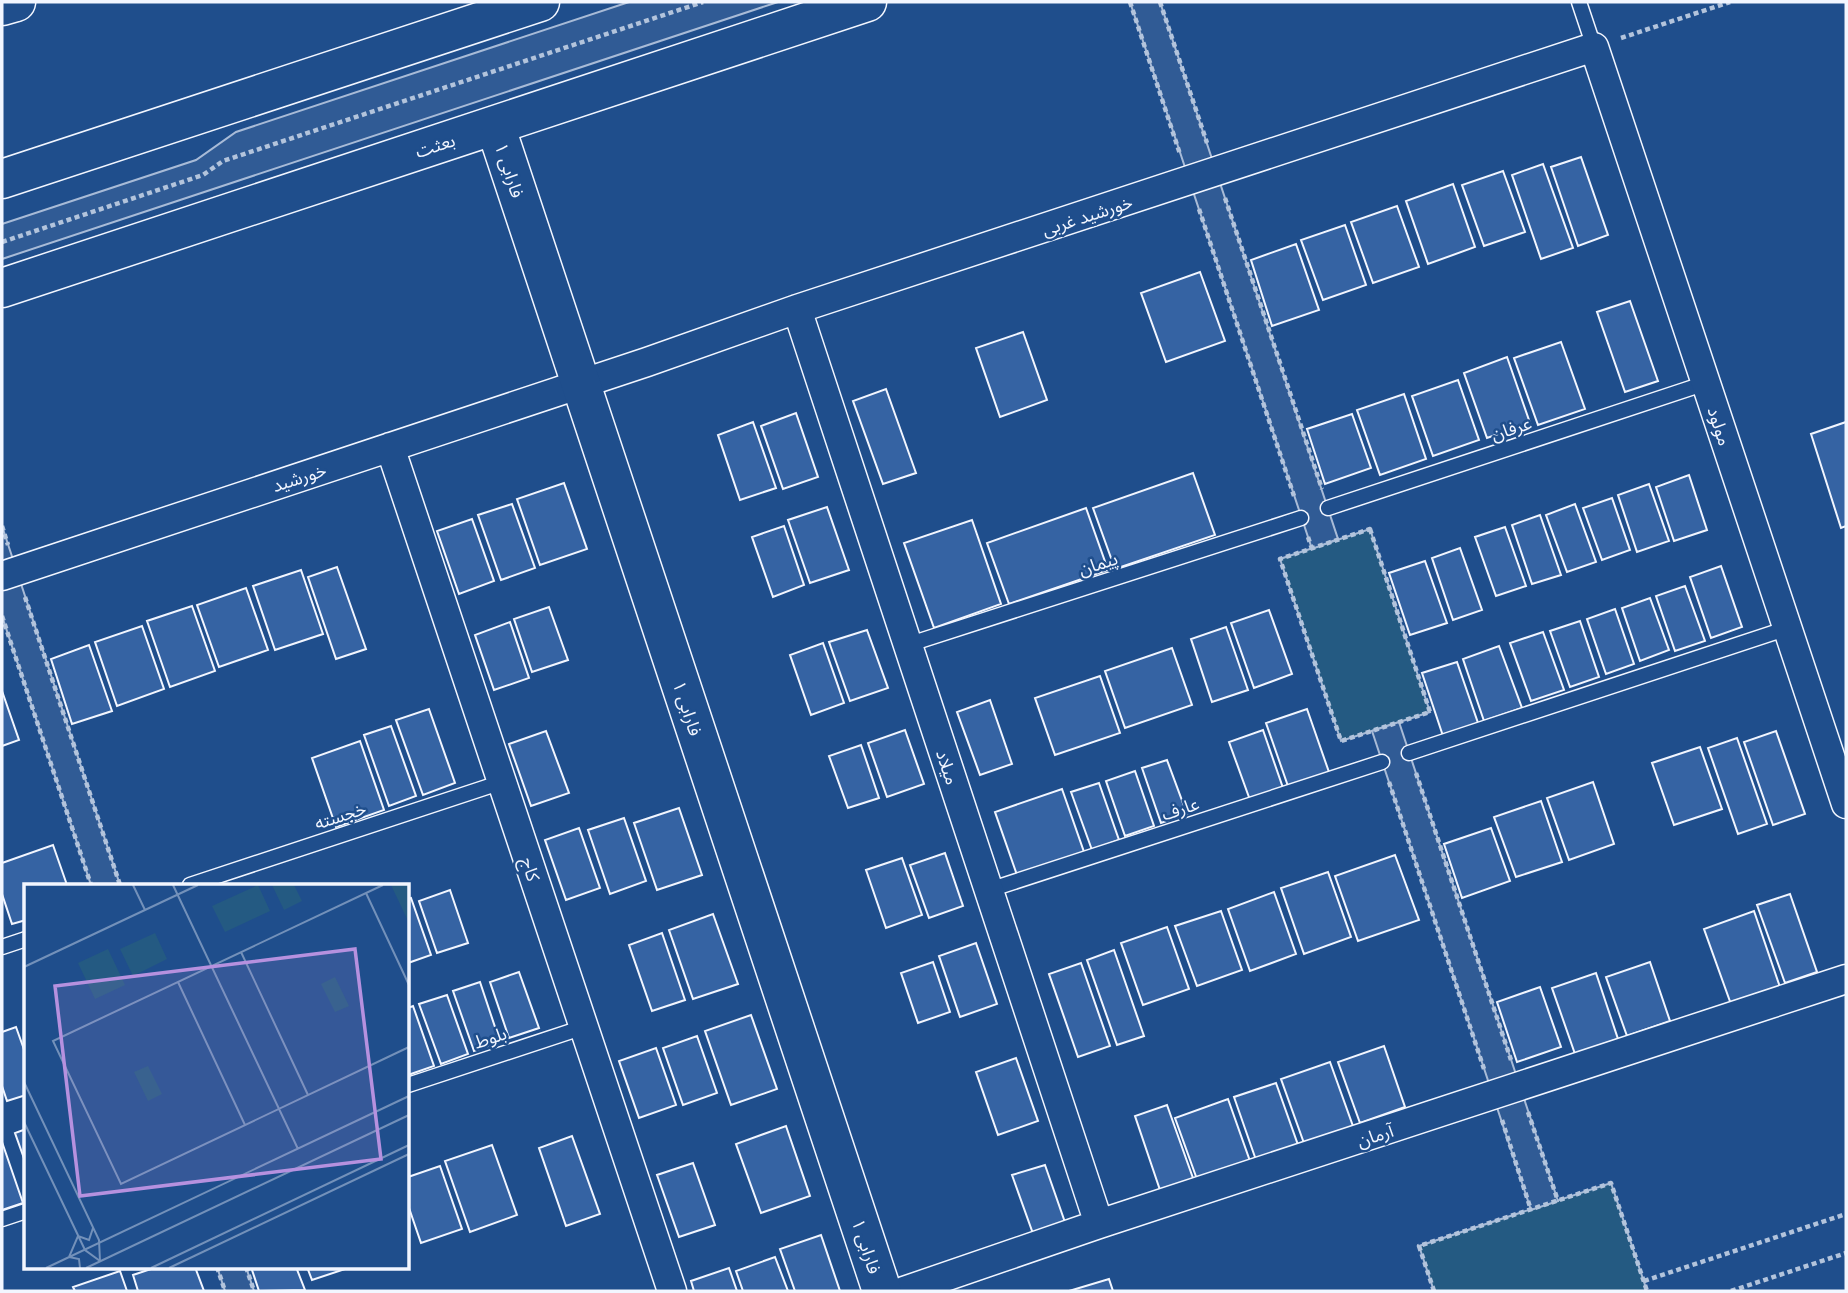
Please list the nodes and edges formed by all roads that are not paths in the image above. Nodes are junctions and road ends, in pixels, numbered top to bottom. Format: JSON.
{"nodes":[{"id":1,"x":16,"y":2,"type":"edge"},
{"id":2,"x":540,"y":2,"type":"edge"},
{"id":3,"x":867,"y":2,"type":"edge"},
{"id":4,"x":1579,"y":2,"type":"edge"},
{"id":5,"x":2,"y":6,"type":"edge"},
{"id":6,"x":1594,"y":47,"type":"junction"},
{"id":7,"x":495,"y":125,"type":"junction"},
{"id":8,"x":2,"y":179,"type":"edge"},
{"id":9,"x":2,"y":288,"type":"edge"},
{"id":10,"x":797,"y":309,"type":"junction"},
{"id":11,"x":581,"y":383,"type":"junction"},
{"id":12,"x":1706,"y":383,"type":"junction"},
{"id":13,"x":390,"y":447,"type":"junction"},
{"id":14,"x":1328,"y":508,"type":"road end"},
{"id":15,"x":1301,"y":517,"type":"road end"},
{"id":16,"x":9,"y":573,"type":"edge"},
{"id":17,"x":1788,"y":628,"type":"junction"},
{"id":18,"x":907,"y":645,"type":"junction"},
{"id":19,"x":1409,"y":754,"type":"road end"},
{"id":20,"x":1382,"y":762,"type":"road end"},
{"id":21,"x":502,"y":782,"type":"junction"},
{"id":22,"x":1846,"y":804,"type":"edge"},
{"id":23,"x":193,"y":884,"type":"edge"},
{"id":24,"x":989,"y":890,"type":"junction"},
{"id":25,"x":24,"y":940,"type":"edge"},
{"id":26,"x":2,"y":947,"type":"edge"},
{"id":27,"x":1846,"y":979,"type":"edge"},
{"id":28,"x":584,"y":1027,"type":"junction"},
{"id":29,"x":410,"y":1084,"type":"edge"},
{"id":30,"x":24,"y":1212,"type":"edge"},
{"id":31,"x":2,"y":1219,"type":"edge"},
{"id":32,"x":1099,"y":1224,"type":"junction"},
{"id":33,"x":672,"y":1291,"type":"edge"},
{"id":34,"x":882,"y":1291,"type":"edge"},
{"id":35,"x":904,"y":1291,"type":"edge"}],
"edges":[{"from":1,"to":5,"type":"main road"},
{"from":2,"to":8,"type":"main road"},
{"from":3,"to":7,"type":"main road","name":"بعثت"},
{"from":4,"to":6,"type":"lane"},
{"from":6,"to":10,"type":"street","name":"خورشید غربی"},
{"from":6,"to":12,"type":"street","name":"مولود"},
{"from":7,"to":9,"type":"main road","name":"بعثت"},
{"from":7,"to":11,"type":"main road","name":"فارابی ۱"},
{"from":10,"to":11,"type":"street","name":"خورشید غربی"},
{"from":10,"to":18,"type":"street","name":"میلاد"},
{"from":11,"to":13,"type":"street","name":"خورشید"},
{"from":11,"to":34,"type":"main road","name":"فارابی ۱"},
{"from":12,"to":14,"type":"lane","name":"عرفان"},
{"from":12,"to":17,"type":"street","name":"مولود"},
{"from":13,"to":16,"type":"street","name":"خورشید"},
{"from":13,"to":21,"type":"street","name":"کاج"},
{"from":15,"to":18,"type":"lane","name":"پیمان"},
{"from":17,"to":19,"type":"lane"},
{"from":17,"to":22,"type":"street","name":"مولود"},
{"from":18,"to":24,"type":"street","name":"میلاد"},
{"from":20,"to":24,"type":"lane","name":"عارف"},
{"from":21,"to":23,"type":"lane","name":"خجسته"},
{"from":21,"to":28,"type":"street","name":"کاج"},
{"from":24,"to":32,"type":"street","name":"میلاد"},
{"from":25,"to":26,"type":"lane"},
{"from":27,"to":32,"type":"street","name":"آرمان"},
{"from":28,"to":29,"type":"lane","name":"بلوط"},
{"from":28,"to":33,"type":"street","name":"کاج"},
{"from":30,"to":31,"type":"lane"},
{"from":32,"to":35,"type":"street","name":"آرمان"}]}
